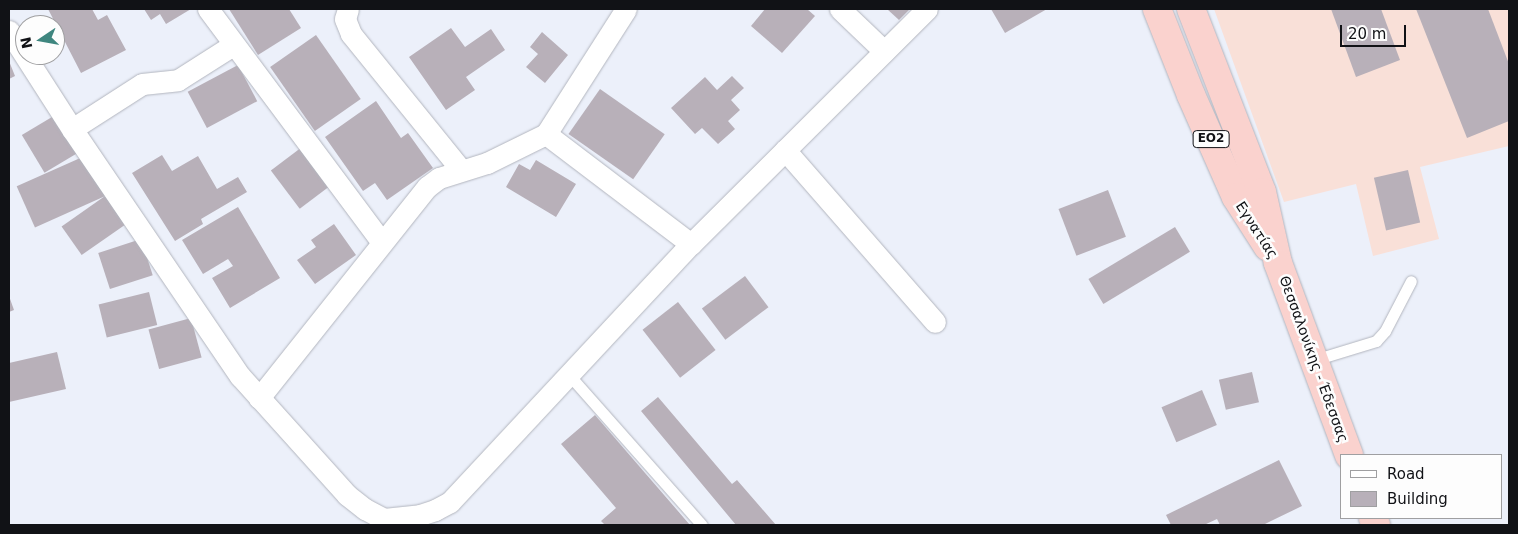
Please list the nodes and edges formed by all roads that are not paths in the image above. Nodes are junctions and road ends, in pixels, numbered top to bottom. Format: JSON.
{"nodes":[{"id":1,"x":208,"y":9,"type":"edge"},
{"id":2,"x":348,"y":9,"type":"edge"},
{"id":3,"x":626,"y":9,"type":"edge"},
{"id":4,"x":840,"y":9,"type":"edge"},
{"id":5,"x":927,"y":9,"type":"edge"},
{"id":6,"x":1157,"y":9,"type":"edge"},
{"id":7,"x":1191,"y":9,"type":"edge"},
{"id":8,"x":9,"y":31,"type":"edge"},
{"id":9,"x":234,"y":46,"type":"junction"},
{"id":10,"x":884,"y":51,"type":"junction"},
{"id":11,"x":72,"y":130,"type":"junction"},
{"id":12,"x":546,"y":134,"type":"junction"},
{"id":13,"x":786,"y":150,"type":"junction"},
{"id":14,"x":462,"y":170,"type":"junction"},
{"id":15,"x":381,"y":242,"type":"junction"},
{"id":16,"x":691,"y":244,"type":"junction"},
{"id":17,"x":1278,"y":263,"type":"junction"},
{"id":18,"x":1411,"y":281,"type":"dead end"},
{"id":19,"x":935,"y":322,"type":"dead end"},
{"id":20,"x":1314,"y":360,"type":"junction"},
{"id":21,"x":570,"y":376,"type":"junction"},
{"id":22,"x":258,"y":398,"type":"junction"},
{"id":23,"x":1349,"y":454,"type":"edge"},
{"id":24,"x":702,"y":525,"type":"edge"}],
"edges":[{"from":1,"to":9,"type":"street"},
{"from":2,"to":14,"type":"street"},
{"from":3,"to":12,"type":"street"},
{"from":4,"to":10,"type":"street"},
{"from":5,"to":10,"type":"street"},
{"from":6,"to":17,"type":"highway","name":"Εγνατίας","number":"ΕΟ2"},
{"from":7,"to":17,"type":"highway","name":"Εγνατίας","number":"ΕΟ2"},
{"from":8,"to":11,"type":"street"},
{"from":9,"to":11,"type":"street"},
{"from":9,"to":15,"type":"street"},
{"from":10,"to":13,"type":"street"},
{"from":11,"to":22,"type":"street"},
{"from":12,"to":14,"type":"street"},
{"from":12,"to":16,"type":"street"},
{"from":13,"to":16,"type":"street"},
{"from":13,"to":19,"type":"street"},
{"from":14,"to":15,"type":"street"},
{"from":15,"to":22,"type":"street"},
{"from":16,"to":21,"type":"street"},
{"from":17,"to":20,"type":"highway","name":"Θεσσαλονίκης - Έδεσσας","number":"ΕΟ2"},
{"from":18,"to":20,"type":"lane"},
{"from":20,"to":23,"type":"highway","name":"Θεσσαλονίκης - Έδεσσας","number":"ΕΟ2"},
{"from":21,"to":22,"type":"street"},
{"from":21,"to":24,"type":"lane"}]}
